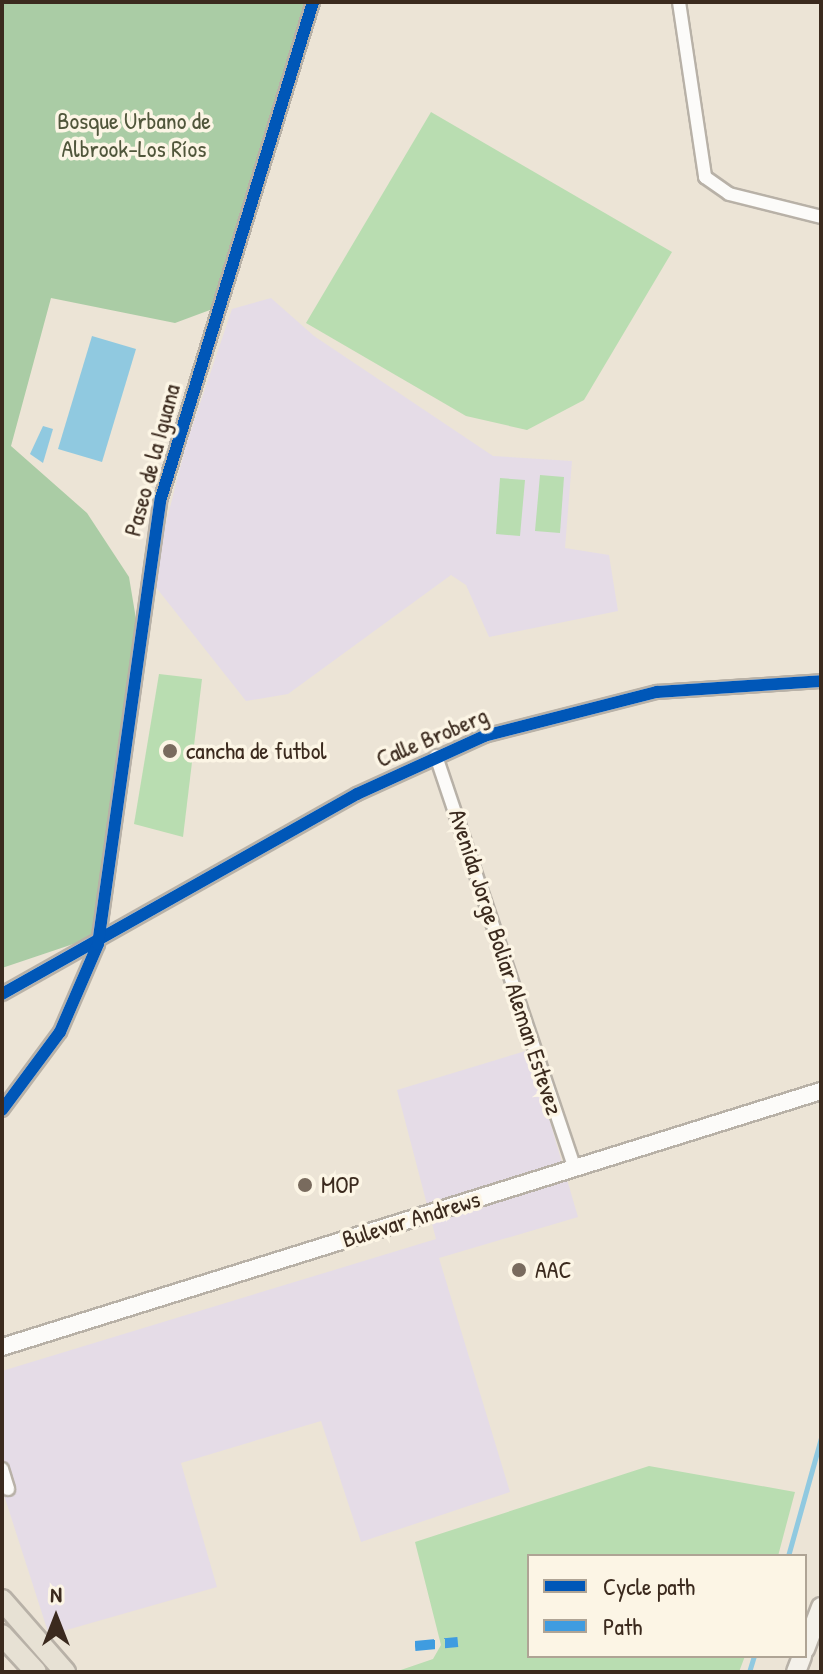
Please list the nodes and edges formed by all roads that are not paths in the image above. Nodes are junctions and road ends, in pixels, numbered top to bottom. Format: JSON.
{"nodes":[{"id":1,"x":313,"y":2,"type":"edge"},
{"id":2,"x":679,"y":2,"type":"edge"},
{"id":3,"x":821,"y":217,"type":"edge"},
{"id":4,"x":821,"y":681,"type":"edge"},
{"id":5,"x":436,"y":756,"type":"junction"},
{"id":6,"x":98,"y":944,"type":"junction"},
{"id":7,"x":2,"y":994,"type":"edge"},
{"id":8,"x":821,"y":1091,"type":"edge"},
{"id":9,"x":2,"y":1110,"type":"edge"},
{"id":10,"x":575,"y":1168,"type":"junction"},
{"id":11,"x":2,"y":1347,"type":"edge"},
{"id":12,"x":2,"y":1469,"type":"edge"},
{"id":13,"x":8,"y":1489,"type":"dead end"},
{"id":14,"x":2,"y":1600,"type":"edge"},
{"id":15,"x":821,"y":1607,"type":"edge"},
{"id":16,"x":2,"y":1635,"type":"edge"},
{"id":17,"x":807,"y":1644,"type":"edge"},
{"id":18,"x":36,"y":1672,"type":"edge"},
{"id":19,"x":65,"y":1672,"type":"edge"}],
"edges":[{"from":1,"to":6,"type":"street","name":"Paseo de la Iguana"},
{"from":2,"to":3,"type":"street"},
{"from":4,"to":5,"type":"street","name":"Calle Broberg"},
{"from":5,"to":6,"type":"street","name":"Calle Broberg"},
{"from":5,"to":10,"type":"street","name":"Avenida Jorge Boliar Aleman Estevez"},
{"from":6,"to":7,"type":"street","name":"Calle Broberg"},
{"from":6,"to":9,"type":"street","name":"Paseo de la Iguana"},
{"from":8,"to":10,"type":"street","name":"Bulevar Andrews"},
{"from":10,"to":11,"type":"street","name":"Bulevar Andrews"},
{"from":12,"to":13,"type":"street"},
{"from":14,"to":19,"type":"main road"},
{"from":15,"to":17,"type":"main road"},
{"from":16,"to":18,"type":"main road"}]}
